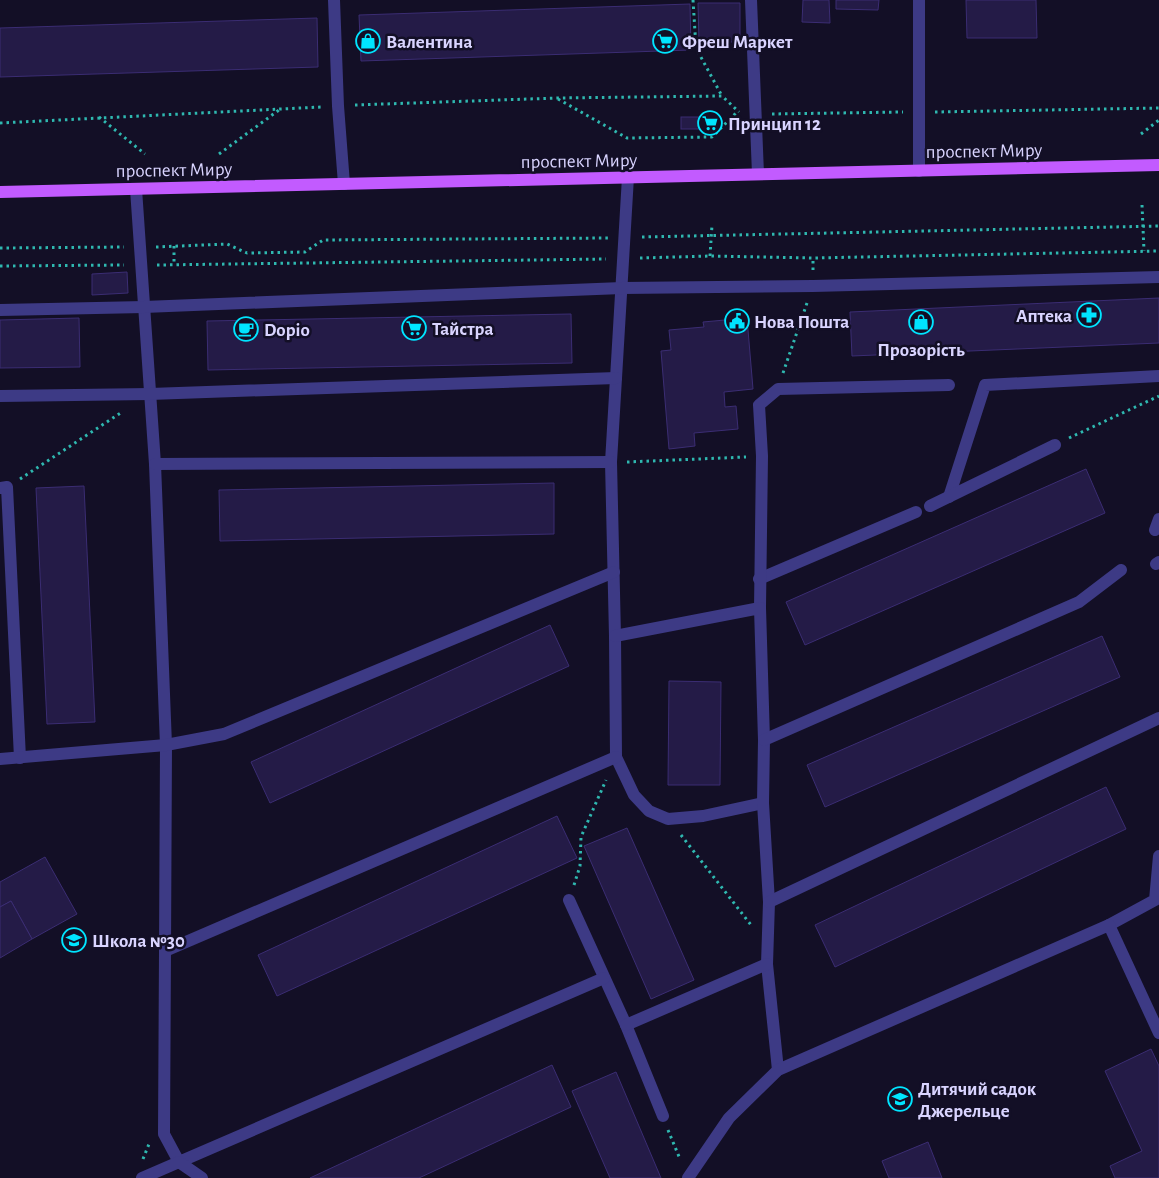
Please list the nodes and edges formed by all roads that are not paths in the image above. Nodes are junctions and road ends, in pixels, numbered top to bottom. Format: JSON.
{"nodes":[{"id":1,"x":334,"y":0,"type":"edge"},
{"id":2,"x":751,"y":0,"type":"edge"},
{"id":3,"x":919,"y":0,"type":"edge"},
{"id":4,"x":1159,"y":165,"type":"edge"},
{"id":5,"x":919,"y":170,"type":"junction"},
{"id":6,"x":758,"y":174,"type":"junction"},
{"id":7,"x":628,"y":177,"type":"junction"},
{"id":8,"x":344,"y":184,"type":"junction"},
{"id":9,"x":136,"y":189,"type":"junction"},
{"id":10,"x":0,"y":192,"type":"edge"},
{"id":11,"x":1159,"y":277,"type":"edge"},
{"id":12,"x":622,"y":288,"type":"junction"},
{"id":13,"x":144,"y":307,"type":"junction"},
{"id":14,"x":0,"y":310,"type":"edge"},
{"id":15,"x":1159,"y":376,"type":"edge"},
{"id":16,"x":616,"y":378,"type":"junction"},
{"id":17,"x":949,"y":385,"type":"dead end"},
{"id":18,"x":150,"y":394,"type":"junction"},
{"id":19,"x":0,"y":396,"type":"edge"},
{"id":20,"x":1055,"y":445,"type":"road end"},
{"id":21,"x":611,"y":462,"type":"junction"},
{"id":22,"x":154,"y":464,"type":"junction"},
{"id":23,"x":4,"y":488,"type":"edge"},
{"id":24,"x":949,"y":497,"type":"junction"},
{"id":25,"x":930,"y":506,"type":"dead end"},
{"id":26,"x":916,"y":512,"type":"dead end"},
{"id":27,"x":1120,"y":570,"type":"dead end"},
{"id":28,"x":614,"y":572,"type":"junction"},
{"id":29,"x":759,"y":579,"type":"junction"},
{"id":30,"x":760,"y":608,"type":"junction"},
{"id":31,"x":615,"y":636,"type":"junction"},
{"id":32,"x":1159,"y":718,"type":"edge"},
{"id":33,"x":764,"y":740,"type":"junction"},
{"id":34,"x":166,"y":745,"type":"junction"},
{"id":35,"x":616,"y":757,"type":"junction"},
{"id":36,"x":20,"y":758,"type":"junction"},
{"id":37,"x":0,"y":759,"type":"edge"},
{"id":38,"x":763,"y":803,"type":"junction"},
{"id":39,"x":1159,"y":856,"type":"edge"},
{"id":40,"x":570,"y":900,"type":"road end"},
{"id":41,"x":769,"y":902,"type":"junction"},
{"id":42,"x":1109,"y":925,"type":"junction"},
{"id":43,"x":165,"y":951,"type":"junction"},
{"id":44,"x":767,"y":964,"type":"junction"},
{"id":45,"x":604,"y":978,"type":"junction"},
{"id":46,"x":626,"y":1024,"type":"junction"},
{"id":47,"x":1159,"y":1033,"type":"edge"},
{"id":48,"x":778,"y":1070,"type":"junction"},
{"id":49,"x":662,"y":1116,"type":"road end"},
{"id":50,"x":179,"y":1162,"type":"junction"},
{"id":51,"x":142,"y":1178,"type":"edge"},
{"id":52,"x":202,"y":1178,"type":"edge"},
{"id":53,"x":688,"y":1178,"type":"edge"}],
"edges":[{"from":1,"to":8,"type":"street"},
{"from":2,"to":6,"type":"street"},
{"from":3,"to":5,"type":"street"},
{"from":4,"to":5,"type":"main road","name":"проспект Миру"},
{"from":5,"to":6,"type":"main road","name":"проспект Миру"},
{"from":6,"to":7,"type":"main road","name":"проспект Миру"},
{"from":7,"to":8,"type":"main road","name":"проспект Миру"},
{"from":7,"to":12,"type":"street"},
{"from":8,"to":9,"type":"main road","name":"проспект Миру"},
{"from":9,"to":10,"type":"main road","name":"проспект Миру"},
{"from":9,"to":13,"type":"street"},
{"from":11,"to":12,"type":"street"},
{"from":12,"to":13,"type":"street"},
{"from":12,"to":16,"type":"street"},
{"from":13,"to":14,"type":"street"},
{"from":13,"to":18,"type":"street"},
{"from":15,"to":24,"type":"street"},
{"from":16,"to":18,"type":"street"},
{"from":16,"to":21,"type":"street"},
{"from":17,"to":29,"type":"street"},
{"from":18,"to":19,"type":"street"},
{"from":18,"to":22,"type":"street"},
{"from":20,"to":24,"type":"street"},
{"from":21,"to":22,"type":"street"},
{"from":21,"to":28,"type":"street"},
{"from":22,"to":34,"type":"street"},
{"from":23,"to":36,"type":"street"},
{"from":24,"to":25,"type":"street"},
{"from":26,"to":29,"type":"street"},
{"from":27,"to":33,"type":"street"},
{"from":28,"to":31,"type":"street"},
{"from":28,"to":34,"type":"street"},
{"from":29,"to":30,"type":"street"},
{"from":30,"to":31,"type":"street"},
{"from":30,"to":33,"type":"street"},
{"from":31,"to":35,"type":"street"},
{"from":32,"to":41,"type":"street"},
{"from":33,"to":38,"type":"street"},
{"from":34,"to":36,"type":"street"},
{"from":34,"to":43,"type":"street"},
{"from":35,"to":38,"type":"street"},
{"from":35,"to":43,"type":"street"},
{"from":36,"to":37,"type":"street"},
{"from":38,"to":41,"type":"street"},
{"from":39,"to":42,"type":"street"},
{"from":40,"to":45,"type":"street"},
{"from":41,"to":44,"type":"street"},
{"from":42,"to":47,"type":"street"},
{"from":42,"to":48,"type":"street"},
{"from":43,"to":50,"type":"street"},
{"from":44,"to":46,"type":"street"},
{"from":44,"to":48,"type":"street"},
{"from":45,"to":46,"type":"street"},
{"from":45,"to":50,"type":"street"},
{"from":46,"to":49,"type":"street"},
{"from":48,"to":53,"type":"street"},
{"from":50,"to":51,"type":"street"},
{"from":50,"to":52,"type":"street"}]}
